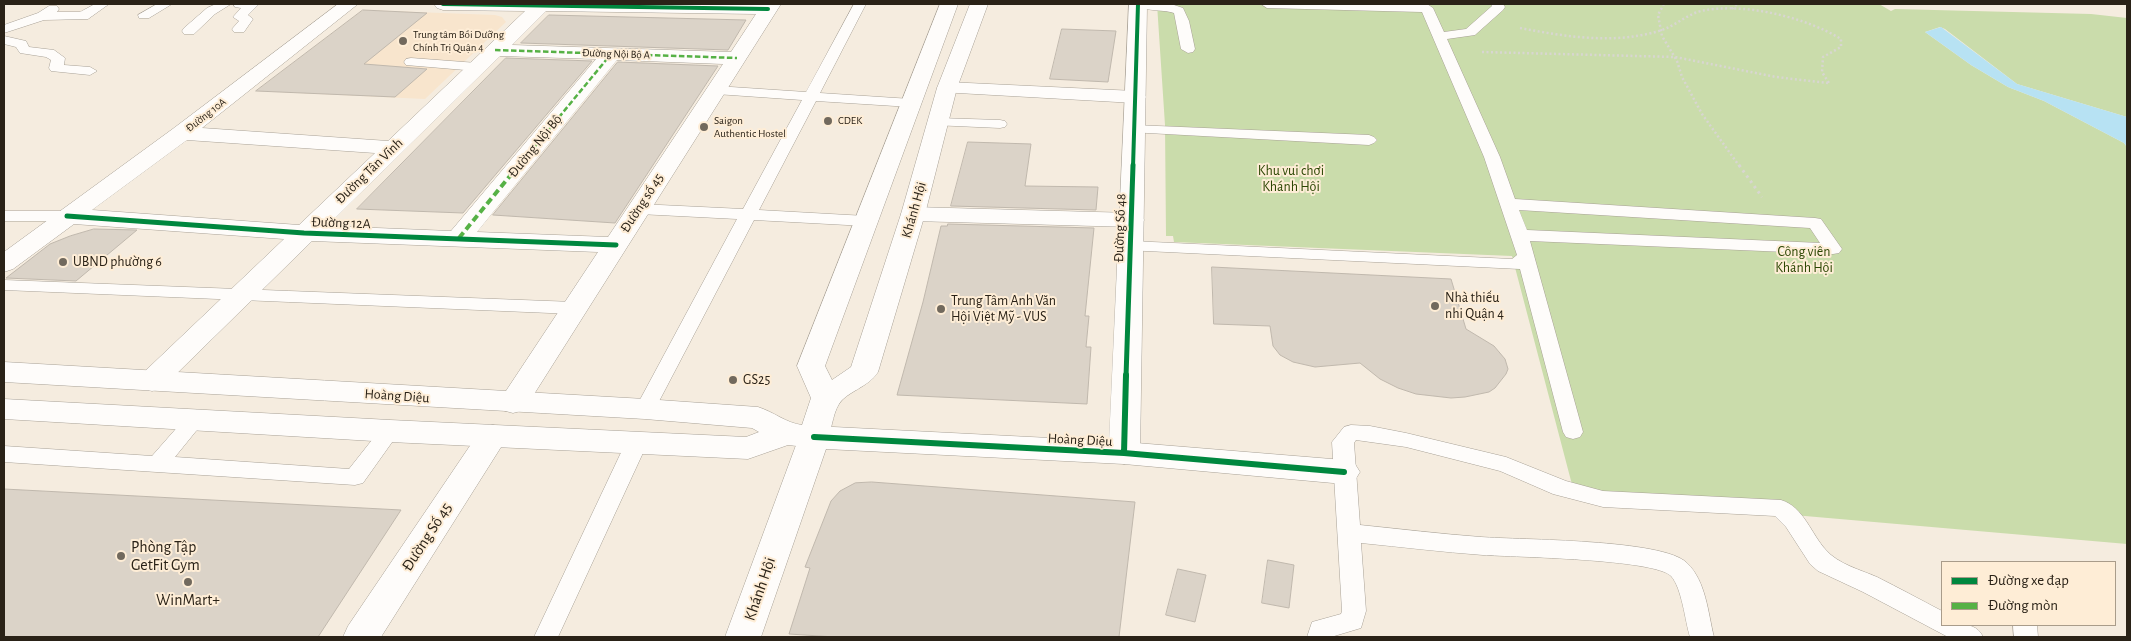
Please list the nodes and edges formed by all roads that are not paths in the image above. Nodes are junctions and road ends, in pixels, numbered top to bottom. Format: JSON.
{"nodes":[{"id":1,"x":60,"y":4,"type":"edge"},
{"id":2,"x":103,"y":4,"type":"edge"},
{"id":3,"x":166,"y":4,"type":"edge"},
{"id":4,"x":225,"y":4,"type":"edge"},
{"id":5,"x":239,"y":4,"type":"edge"},
{"id":6,"x":349,"y":4,"type":"edge"},
{"id":7,"x":443,"y":4,"type":"edge"},
{"id":8,"x":860,"y":4,"type":"edge"},
{"id":9,"x":949,"y":4,"type":"edge"},
{"id":10,"x":979,"y":4,"type":"edge"},
{"id":11,"x":1139,"y":4,"type":"edge"},
{"id":12,"x":1267,"y":4,"type":"edge"},
{"id":13,"x":1497,"y":4,"type":"edge"},
{"id":14,"x":542,"y":5,"type":"edge"},
{"id":15,"x":770,"y":6,"type":"edge"},
{"id":16,"x":144,"y":15,"type":"dead end"},
{"id":17,"x":43,"y":16,"type":"junction"},
{"id":18,"x":239,"y":29,"type":"dead end"},
{"id":19,"x":4,"y":30,"type":"edge"},
{"id":20,"x":189,"y":31,"type":"dead end"},
{"id":21,"x":1440,"y":36,"type":"junction"},
{"id":22,"x":4,"y":40,"type":"edge"},
{"id":23,"x":1188,"y":49,"type":"dead end"},
{"id":24,"x":494,"y":50,"type":"junction"},
{"id":25,"x":611,"y":54,"type":"junction"},
{"id":26,"x":737,"y":58,"type":"junction"},
{"id":27,"x":411,"y":62,"type":"dead end"},
{"id":28,"x":477,"y":67,"type":"junction"},
{"id":29,"x":90,"y":71,"type":"dead end"},
{"id":30,"x":947,"y":88,"type":"junction"},
{"id":31,"x":716,"y":90,"type":"junction"},
{"id":32,"x":811,"y":96,"type":"junction"},
{"id":33,"x":1135,"y":98,"type":"junction"},
{"id":34,"x":911,"y":103,"type":"junction"},
{"id":35,"x":938,"y":122,"type":"junction"},
{"id":36,"x":1000,"y":124,"type":"dead end"},
{"id":37,"x":1134,"y":129,"type":"junction"},
{"id":38,"x":182,"y":133,"type":"junction"},
{"id":39,"x":1369,"y":140,"type":"dead end"},
{"id":40,"x":394,"y":148,"type":"junction"},
{"id":41,"x":1509,"y":204,"type":"junction"},
{"id":42,"x":639,"y":209,"type":"junction"},
{"id":43,"x":750,"y":213,"type":"junction"},
{"id":44,"x":913,"y":214,"type":"junction"},
{"id":45,"x":4,"y":216,"type":"edge"},
{"id":46,"x":67,"y":216,"type":"junction"},
{"id":47,"x":866,"y":220,"type":"junction"},
{"id":48,"x":1132,"y":220,"type":"junction"},
{"id":49,"x":304,"y":233,"type":"junction"},
{"id":50,"x":1520,"y":235,"type":"junction"},
{"id":51,"x":459,"y":238,"type":"junction"},
{"id":52,"x":616,"y":244,"type":"junction"},
{"id":53,"x":1131,"y":246,"type":"junction"},
{"id":54,"x":1526,"y":255,"type":"junction"},
{"id":55,"x":4,"y":264,"type":"edge"},
{"id":56,"x":4,"y":285,"type":"edge"},
{"id":57,"x":243,"y":293,"type":"junction"},
{"id":58,"x":574,"y":308,"type":"junction"},
{"id":59,"x":4,"y":372,"type":"edge"},
{"id":60,"x":152,"y":381,"type":"junction"},
{"id":61,"x":826,"y":398,"type":"junction"},
{"id":62,"x":512,"y":403,"type":"junction"},
{"id":63,"x":4,"y":409,"type":"edge"},
{"id":64,"x":645,"y":409,"type":"junction"},
{"id":65,"x":196,"y":420,"type":"junction"},
{"id":66,"x":390,"y":431,"type":"junction"},
{"id":67,"x":1573,"y":432,"type":"dead end"},
{"id":68,"x":800,"y":435,"type":"junction"},
{"id":69,"x":493,"y":436,"type":"junction"},
{"id":70,"x":637,"y":442,"type":"junction"},
{"id":71,"x":1124,"y":453,"type":"junction"},
{"id":72,"x":4,"y":454,"type":"edge"},
{"id":73,"x":156,"y":465,"type":"junction"},
{"id":74,"x":1344,"y":472,"type":"junction"},
{"id":75,"x":1350,"y":533,"type":"junction"},
{"id":76,"x":1941,"y":621,"type":"edge"},
{"id":77,"x":1949,"y":626,"type":"edge"},
{"id":78,"x":361,"y":637,"type":"edge"},
{"id":79,"x":546,"y":637,"type":"edge"},
{"id":80,"x":743,"y":637,"type":"edge"},
{"id":81,"x":1319,"y":637,"type":"edge"},
{"id":82,"x":1702,"y":637,"type":"edge"},
{"id":83,"x":1971,"y":637,"type":"edge"}],
"edges":[{"from":1,"to":17,"type":"lane"},
{"from":2,"to":17,"type":"lane"},
{"from":3,"to":16,"type":"lane"},
{"from":4,"to":20,"type":"lane"},
{"from":5,"to":18,"type":"lane"},
{"from":6,"to":38,"type":"street","name":"Đường 10A"},
{"from":7,"to":14,"type":"street"},
{"from":8,"to":32,"type":"lane"},
{"from":9,"to":34,"type":"street"},
{"from":10,"to":30,"type":"street","name":"Khánh Hội"},
{"from":11,"to":23,"type":"lane"},
{"from":11,"to":33,"type":"street","name":"Đường Số 48"},
{"from":12,"to":21,"type":"lane"},
{"from":13,"to":21,"type":"lane"},
{"from":14,"to":15,"type":"street"},
{"from":14,"to":24,"type":"street","name":"Đường Tân Vĩnh"},
{"from":15,"to":26,"type":"street","name":"Đường số 45"},
{"from":17,"to":19,"type":"lane"},
{"from":21,"to":41,"type":"lane"},
{"from":22,"to":29,"type":"lane"},
{"from":24,"to":25,"type":"street","name":"Đường Nội Bộ A"},
{"from":24,"to":28,"type":"street","name":"Đường Tân Vĩnh"},
{"from":25,"to":26,"type":"street","name":"Đường Nội Bộ A"},
{"from":25,"to":51,"type":"street","name":"Đường Nội Bộ"},
{"from":26,"to":31,"type":"street","name":"Đường số 45"},
{"from":27,"to":28,"type":"lane"},
{"from":28,"to":40,"type":"street","name":"Đường Tân Vĩnh"},
{"from":30,"to":33,"type":"street"},
{"from":30,"to":35,"type":"street","name":"Khánh Hội"},
{"from":31,"to":32,"type":"lane"},
{"from":31,"to":42,"type":"street","name":"Đường số 45"},
{"from":32,"to":34,"type":"lane"},
{"from":32,"to":43,"type":"lane"},
{"from":33,"to":37,"type":"street","name":"Đường Số 48"},
{"from":34,"to":47,"type":"street"},
{"from":35,"to":36,"type":"lane"},
{"from":35,"to":44,"type":"street","name":"Khánh Hội"},
{"from":37,"to":39,"type":"lane"},
{"from":37,"to":48,"type":"street","name":"Đường Số 48"},
{"from":38,"to":40,"type":"street","name":"Đường 10A"},
{"from":38,"to":46,"type":"street"},
{"from":40,"to":49,"type":"street","name":"Đường Tân Vĩnh"},
{"from":41,"to":50,"type":"lane"},
{"from":41,"to":50,"type":"lane"},
{"from":42,"to":43,"type":"lane"},
{"from":42,"to":52,"type":"street","name":"Đường số 45"},
{"from":43,"to":47,"type":"lane"},
{"from":43,"to":64,"type":"lane"},
{"from":44,"to":48,"type":"street"},
{"from":44,"to":61,"type":"street","name":"Khánh Hội"},
{"from":45,"to":46,"type":"lane"},
{"from":46,"to":49,"type":"street","name":"Đường 12A"},
{"from":46,"to":55,"type":"street"},
{"from":47,"to":61,"type":"street"},
{"from":48,"to":53,"type":"street","name":"Đường Số 48"},
{"from":49,"to":51,"type":"street","name":"Đường 12A"},
{"from":49,"to":57,"type":"street","name":"Đường Tân Vĩnh"},
{"from":50,"to":54,"type":"lane"},
{"from":51,"to":52,"type":"street","name":"Đường 12A"},
{"from":52,"to":58,"type":"street","name":"Đường số 45"},
{"from":53,"to":54,"type":"lane"},
{"from":53,"to":71,"type":"street","name":"Đường Số 48"},
{"from":54,"to":67,"type":"lane"},
{"from":56,"to":57,"type":"lane"},
{"from":57,"to":58,"type":"lane"},
{"from":57,"to":60,"type":"street","name":"Đường Tân Vĩnh"},
{"from":58,"to":62,"type":"street","name":"Đường số 45"},
{"from":59,"to":60,"type":"street","name":"Hoàng Diệu"},
{"from":60,"to":62,"type":"street","name":"Hoàng Diệu"},
{"from":61,"to":68,"type":"street","name":"Khánh Hội"},
{"from":62,"to":64,"type":"street","name":"Hoàng Diệu"},
{"from":63,"to":65,"type":"street","name":"Hoàng Diệu"},
{"from":64,"to":68,"type":"street","name":"Hoàng Diệu"},
{"from":65,"to":66,"type":"street","name":"Hoàng Diệu"},
{"from":65,"to":73,"type":"lane"},
{"from":66,"to":69,"type":"street","name":"Hoàng Diệu"},
{"from":66,"to":73,"type":"lane"},
{"from":68,"to":70,"type":"street","name":"Hoàng Diệu"},
{"from":68,"to":71,"type":"street","name":"Hoàng Diệu"},
{"from":68,"to":80,"type":"street","name":"Khánh Hội"},
{"from":69,"to":70,"type":"street","name":"Hoàng Diệu"},
{"from":69,"to":78,"type":"street","name":"Đường Số 45"},
{"from":70,"to":79,"type":"lane"},
{"from":71,"to":74,"type":"street","name":"Hoàng Diệu"},
{"from":72,"to":73,"type":"lane"},
{"from":74,"to":75,"type":"lane"},
{"from":74,"to":76,"type":"lane"},
{"from":75,"to":81,"type":"lane"},
{"from":75,"to":82,"type":"lane"},
{"from":77,"to":83,"type":"lane"}]}
